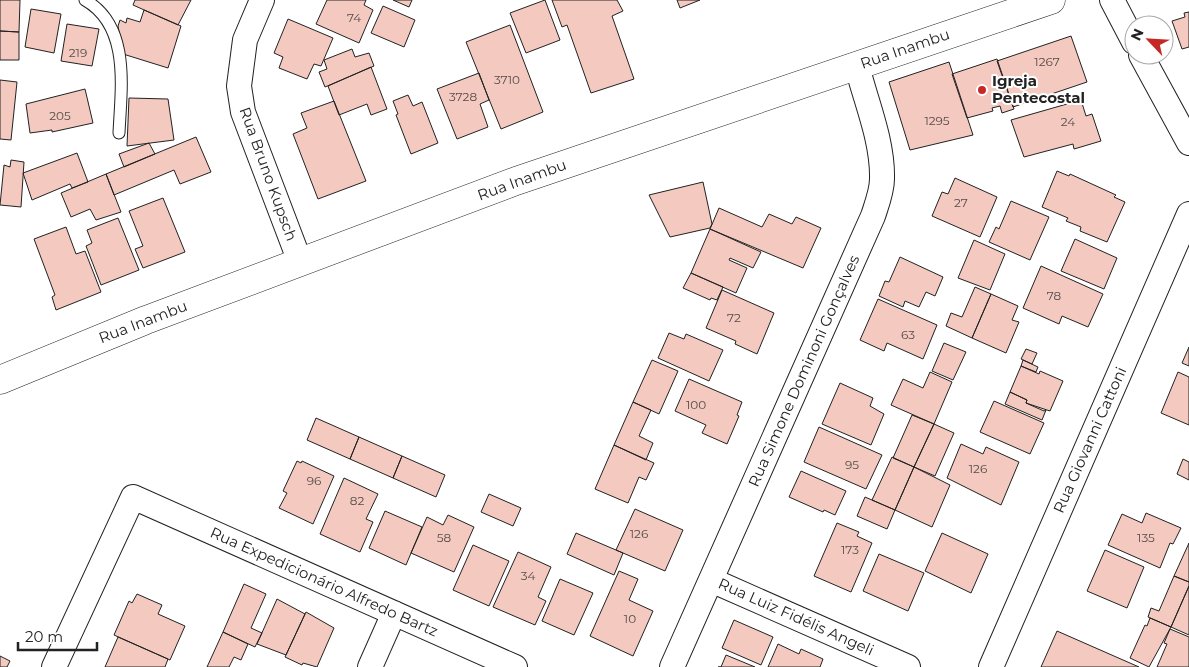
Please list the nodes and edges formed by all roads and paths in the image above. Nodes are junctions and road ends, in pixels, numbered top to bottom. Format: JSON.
{"nodes":[{"id":1,"x":85,"y":0,"type":"edge"},
{"id":2,"x":262,"y":0,"type":"edge"},
{"id":3,"x":1051,"y":0,"type":"edge"},
{"id":4,"x":1112,"y":0,"type":"edge"},
{"id":5,"x":1124,"y":23,"type":"edge"},
{"id":6,"x":1146,"y":65,"type":"edge"},
{"id":7,"x":856,"y":66,"type":"junction"},
{"id":8,"x":119,"y":133,"type":"dead end"},
{"id":9,"x":1189,"y":143,"type":"edge"},
{"id":10,"x":1189,"y":214,"type":"edge"},
{"id":11,"x":300,"y":262,"type":"junction"},
{"id":12,"x":0,"y":380,"type":"edge"},
{"id":13,"x":711,"y":580,"type":"junction"},
{"id":14,"x":394,"y":613,"type":"junction"},
{"id":15,"x":54,"y":667,"type":"edge"},
{"id":16,"x":370,"y":667,"type":"edge"},
{"id":17,"x":515,"y":667,"type":"edge"},
{"id":18,"x":672,"y":667,"type":"edge"},
{"id":19,"x":908,"y":667,"type":"edge"},
{"id":20,"x":991,"y":667,"type":"edge"}],
"edges":[{"from":1,"to":8,"type":"lane"},
{"from":2,"to":11,"type":"street","name":"Rua Bruno Kupsch"},
{"from":3,"to":7,"type":"street","name":"Rua Inambu"},
{"from":4,"to":5,"type":"street"},
{"from":6,"to":9,"type":"street"},
{"from":7,"to":11,"type":"street","name":"Rua Inambu"},
{"from":7,"to":13,"type":"street","name":"Rua Simone Dominoni Gonçalves"},
{"from":10,"to":20,"type":"street","name":"Rua Giovanni Cattoni"},
{"from":11,"to":12,"type":"street","name":"Rua Inambu"},
{"from":13,"to":18,"type":"street","name":"Rua Simone Dominoni Gonçalves"},
{"from":13,"to":19,"type":"street","name":"Rua Luiz Fidélis Angeli"},
{"from":14,"to":15,"type":"street","name":"Rua Expedicionário Alfredo Bartz"},
{"from":14,"to":16,"type":"street"},
{"from":14,"to":17,"type":"street","name":"Rua Expedicionário Alfredo Bartz"}]}
